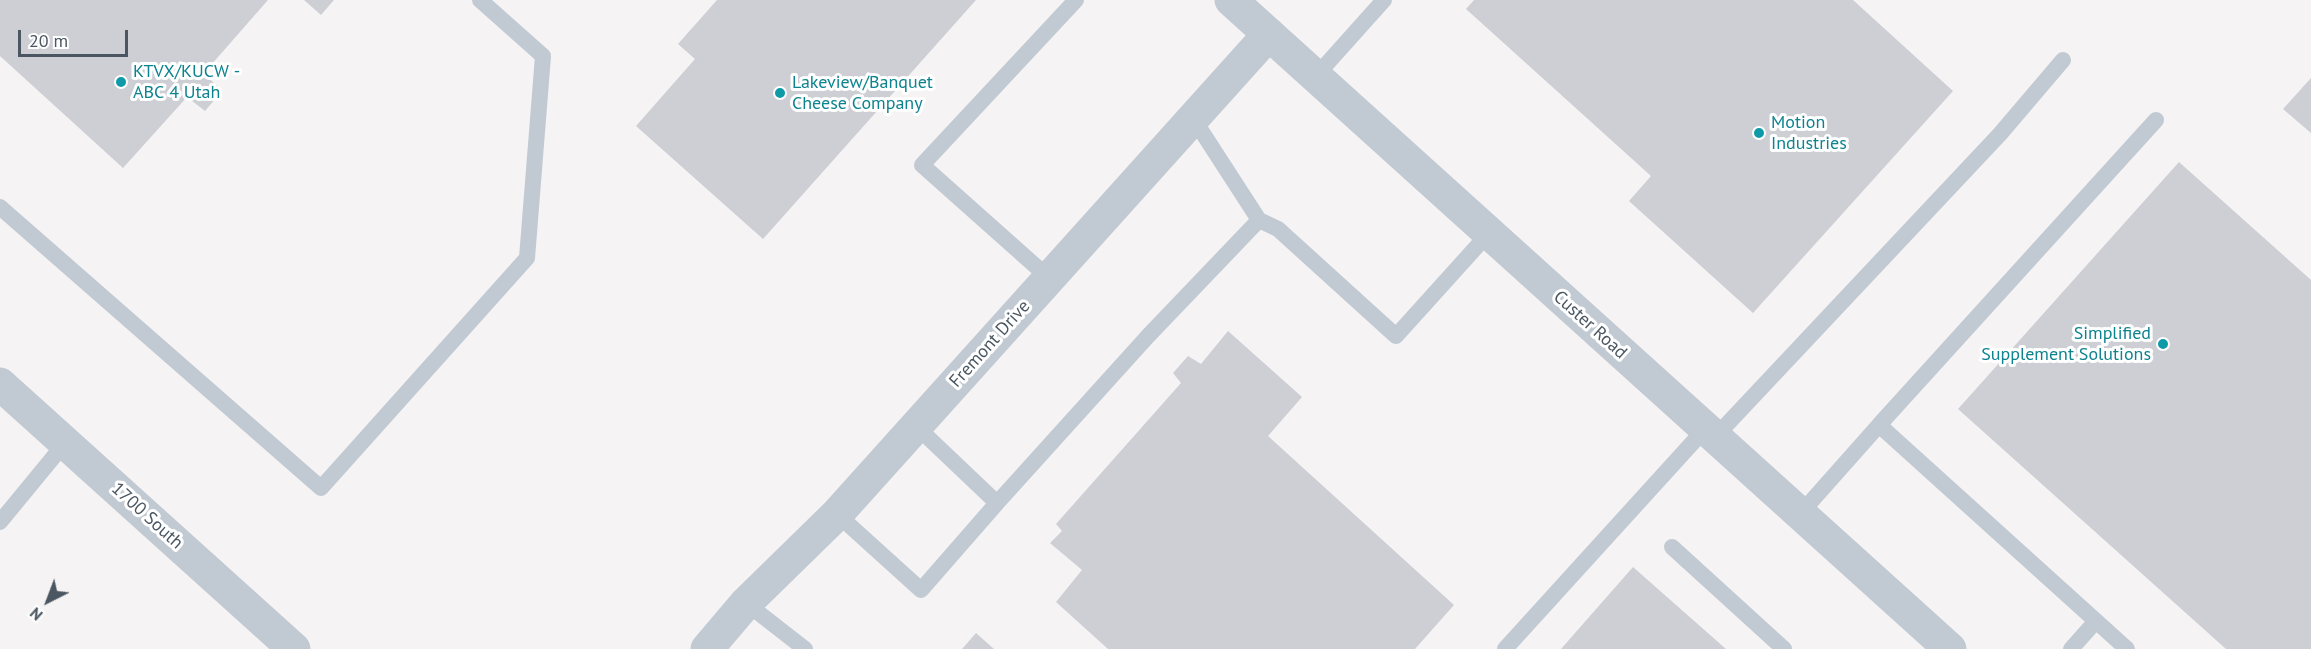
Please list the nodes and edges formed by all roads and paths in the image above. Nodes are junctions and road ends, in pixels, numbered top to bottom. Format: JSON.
{"nodes":[{"id":1,"x":480,"y":0,"type":"edge"},
{"id":2,"x":1076,"y":0,"type":"edge"},
{"id":3,"x":1231,"y":0,"type":"edge"},
{"id":4,"x":1384,"y":0,"type":"edge"},
{"id":5,"x":1269,"y":34,"type":"junction"},
{"id":6,"x":2063,"y":60,"type":"dead end"},
{"id":7,"x":1315,"y":77,"type":"junction"},
{"id":8,"x":1193,"y":118,"type":"junction"},
{"id":9,"x":2156,"y":120,"type":"dead end"},
{"id":10,"x":0,"y":207,"type":"edge"},
{"id":11,"x":1258,"y":220,"type":"junction"},
{"id":12,"x":1489,"y":233,"type":"junction"},
{"id":13,"x":1049,"y":278,"type":"junction"},
{"id":14,"x":0,"y":384,"type":"edge"},
{"id":15,"x":1879,"y":425,"type":"junction"},
{"id":16,"x":916,"y":426,"type":"junction"},
{"id":17,"x":1710,"y":433,"type":"junction"},
{"id":18,"x":65,"y":443,"type":"junction"},
{"id":19,"x":997,"y":503,"type":"junction"},
{"id":20,"x":837,"y":514,"type":"junction"},
{"id":21,"x":1800,"y":514,"type":"junction"},
{"id":22,"x":0,"y":522,"type":"edge"},
{"id":23,"x":1672,"y":547,"type":"dead end"},
{"id":24,"x":746,"y":603,"type":"junction"},
{"id":25,"x":2096,"y":621,"type":"junction"},
{"id":26,"x":294,"y":649,"type":"edge"},
{"id":27,"x":707,"y":649,"type":"edge"},
{"id":28,"x":805,"y":649,"type":"edge"},
{"id":29,"x":1505,"y":649,"type":"edge"},
{"id":30,"x":1784,"y":649,"type":"edge"},
{"id":31,"x":1950,"y":649,"type":"edge"},
{"id":32,"x":2071,"y":649,"type":"edge"},
{"id":33,"x":2127,"y":649,"type":"edge"}],
"edges":[{"from":1,"to":10,"type":"lane"},
{"from":2,"to":13,"type":"lane"},
{"from":3,"to":5,"type":"street","name":"Custer Road"},
{"from":4,"to":7,"type":"lane"},
{"from":5,"to":7,"type":"street","name":"Custer Road"},
{"from":5,"to":8,"type":"street","name":"Fremont Drive"},
{"from":6,"to":17,"type":"lane"},
{"from":7,"to":12,"type":"street","name":"Custer Road"},
{"from":8,"to":11,"type":"lane"},
{"from":8,"to":13,"type":"street","name":"Fremont Drive"},
{"from":9,"to":15,"type":"lane"},
{"from":11,"to":12,"type":"lane"},
{"from":11,"to":19,"type":"lane"},
{"from":12,"to":17,"type":"street","name":"Custer Road"},
{"from":13,"to":16,"type":"street","name":"Fremont Drive"},
{"from":14,"to":18,"type":"street","name":"1700 South"},
{"from":15,"to":21,"type":"lane"},
{"from":15,"to":25,"type":"lane"},
{"from":16,"to":19,"type":"lane"},
{"from":16,"to":20,"type":"street","name":"Fremont Drive"},
{"from":17,"to":21,"type":"street","name":"Custer Road"},
{"from":17,"to":29,"type":"lane"},
{"from":18,"to":22,"type":"lane"},
{"from":18,"to":26,"type":"street","name":"1700 South"},
{"from":19,"to":20,"type":"lane"},
{"from":20,"to":24,"type":"street","name":"Fremont Drive"},
{"from":21,"to":31,"type":"street","name":"Custer Road"},
{"from":23,"to":30,"type":"lane"},
{"from":24,"to":27,"type":"street","name":"Fremont Drive"},
{"from":24,"to":28,"type":"lane"},
{"from":25,"to":32,"type":"lane"},
{"from":25,"to":33,"type":"lane"}]}
